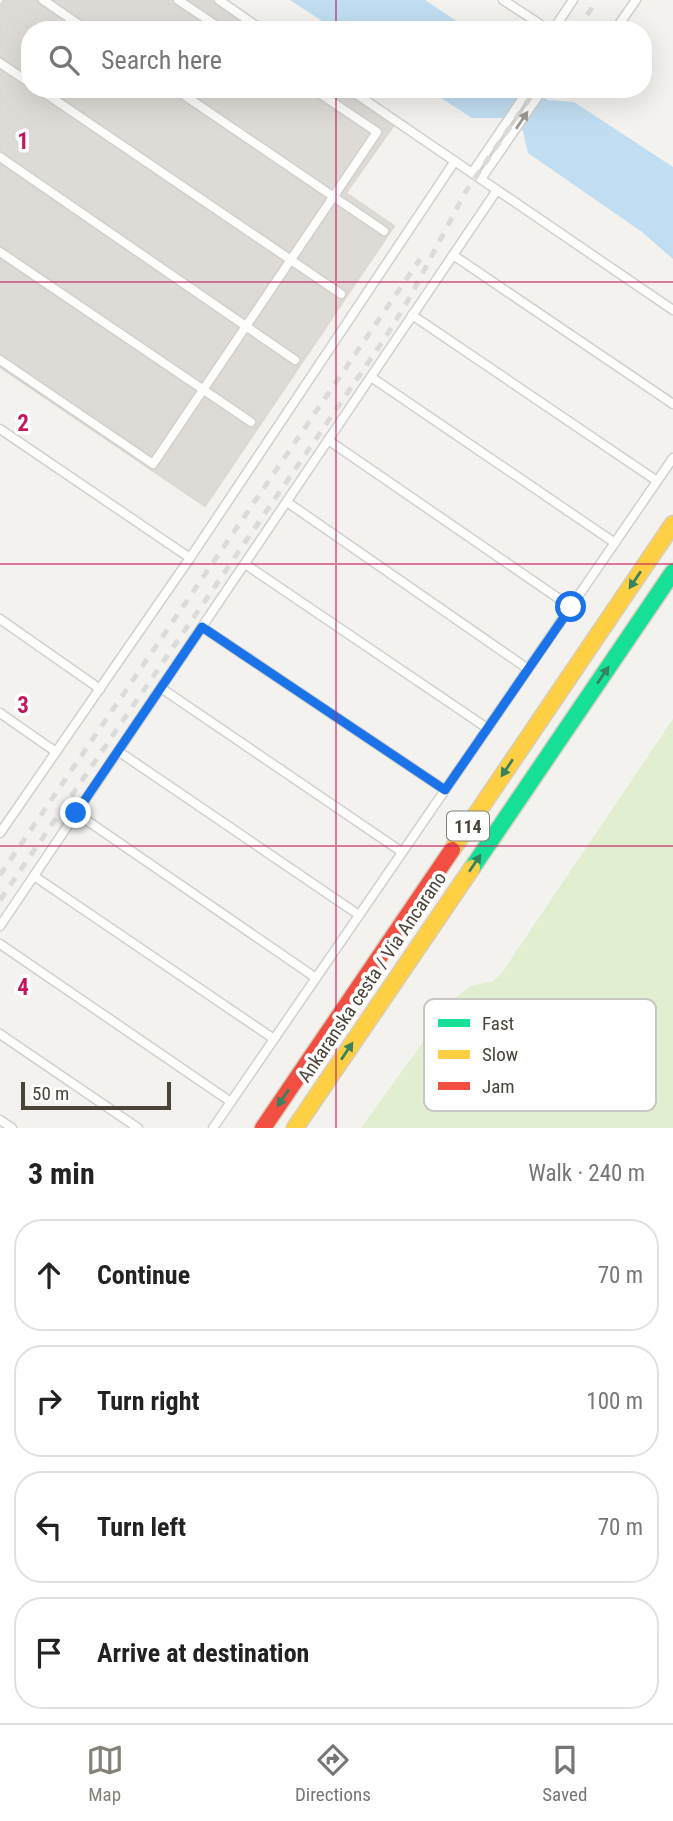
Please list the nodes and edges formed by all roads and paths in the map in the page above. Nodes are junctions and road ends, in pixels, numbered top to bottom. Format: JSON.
{"nodes":[{"id":1,"x":43,"y":0,"type":"edge"},
{"id":2,"x":178,"y":0,"type":"edge"},
{"id":3,"x":219,"y":0,"type":"edge"},
{"id":4,"x":503,"y":0,"type":"edge"},
{"id":5,"x":573,"y":0,"type":"edge"},
{"id":6,"x":636,"y":0,"type":"edge"},
{"id":7,"x":74,"y":21,"type":"edge"},
{"id":8,"x":210,"y":21,"type":"edge"},
{"id":9,"x":249,"y":21,"type":"edge"},
{"id":10,"x":537,"y":21,"type":"edge"},
{"id":11,"x":558,"y":21,"type":"edge"},
{"id":12,"x":621,"y":21,"type":"edge"},
{"id":13,"x":0,"y":63,"type":"edge"},
{"id":14,"x":21,"y":77,"type":"edge"},
{"id":15,"x":52,"y":98,"type":"edge"},
{"id":16,"x":188,"y":98,"type":"edge"},
{"id":17,"x":326,"y":98,"type":"edge"},
{"id":18,"x":362,"y":98,"type":"edge"},
{"id":19,"x":523,"y":98,"type":"edge"},
{"id":20,"x":537,"y":98,"type":"edge"},
{"id":21,"x":0,"y":157,"type":"edge"},
{"id":22,"x":455,"y":162,"type":"junction"},
{"id":23,"x":472,"y":173,"type":"junction"},
{"id":24,"x":481,"y":179,"type":"junction"},
{"id":25,"x":497,"y":190,"type":"junction"},
{"id":26,"x":334,"y":197,"type":"junction"},
{"id":27,"x":384,"y":231,"type":"dead end"},
{"id":28,"x":0,"y":252,"type":"edge"},
{"id":29,"x":453,"y":255,"type":"junction"},
{"id":30,"x":291,"y":260,"type":"junction"},
{"id":31,"x":341,"y":294,"type":"dead end"},
{"id":32,"x":673,"y":310,"type":"edge"},
{"id":33,"x":412,"y":315,"type":"junction"},
{"id":34,"x":246,"y":326,"type":"junction"},
{"id":35,"x":296,"y":359,"type":"dead end"},
{"id":36,"x":0,"y":360,"type":"edge"},
{"id":37,"x":371,"y":377,"type":"junction"},
{"id":38,"x":204,"y":390,"type":"junction"},
{"id":39,"x":673,"y":404,"type":"edge"},
{"id":40,"x":251,"y":422,"type":"dead end"},
{"id":41,"x":0,"y":429,"type":"edge"},
{"id":42,"x":328,"y":440,"type":"junction"},
{"id":43,"x":673,"y":458,"type":"edge"},
{"id":44,"x":657,"y":481,"type":"junction"},
{"id":45,"x":287,"y":502,"type":"junction"},
{"id":46,"x":673,"y":523,"type":"edge"},
{"id":47,"x":615,"y":543,"type":"junction"},
{"id":48,"x":190,"y":558,"type":"junction"},
{"id":49,"x":245,"y":564,"type":"junction"},
{"id":50,"x":673,"y":572,"type":"edge"},
{"id":51,"x":571,"y":607,"type":"junction"},
{"id":52,"x":0,"y":619,"type":"edge"},
{"id":53,"x":202,"y":627,"type":"junction"},
{"id":54,"x":528,"y":669,"type":"junction"},
{"id":55,"x":100,"y":688,"type":"junction"},
{"id":56,"x":161,"y":688,"type":"junction"},
{"id":57,"x":0,"y":713,"type":"edge"},
{"id":58,"x":487,"y":728,"type":"junction"},
{"id":59,"x":118,"y":751,"type":"junction"},
{"id":60,"x":56,"y":752,"type":"junction"},
{"id":61,"x":445,"y":790,"type":"junction"},
{"id":62,"x":76,"y":813,"type":"junction"},
{"id":63,"x":0,"y":833,"type":"edge"},
{"id":64,"x":402,"y":852,"type":"junction"},
{"id":65,"x":34,"y":876,"type":"junction"},
{"id":66,"x":359,"y":915,"type":"junction"},
{"id":67,"x":0,"y":926,"type":"edge"},
{"id":68,"x":0,"y":944,"type":"edge"},
{"id":69,"x":316,"y":978,"type":"junction"},
{"id":70,"x":0,"y":1034,"type":"edge"},
{"id":71,"x":274,"y":1039,"type":"junction"},
{"id":72,"x":231,"y":1102,"type":"junction"},
{"id":73,"x":0,"y":1120,"type":"edge"},
{"id":74,"x":12,"y":1128,"type":"edge"},
{"id":75,"x":138,"y":1128,"type":"edge"},
{"id":76,"x":213,"y":1128,"type":"edge"},
{"id":77,"x":263,"y":1128,"type":"edge"},
{"id":78,"x":295,"y":1128,"type":"edge"}],
"edges":[{"from":1,"to":7,"type":"lane"},
{"from":2,"to":8,"type":"lane"},
{"from":3,"to":9,"type":"lane"},
{"from":4,"to":10,"type":"lane"},
{"from":5,"to":11,"type":"lane"},
{"from":6,"to":12,"type":"lane"},
{"from":13,"to":14,"type":"lane"},
{"from":15,"to":30,"type":"lane"},
{"from":16,"to":26,"type":"lane"},
{"from":17,"to":26,"type":"lane"},
{"from":18,"to":22,"type":"lane"},
{"from":19,"to":23,"type":"lane"},
{"from":24,"to":20,"type":"lane","one_way":true},
{"from":21,"to":34,"type":"lane"},
{"from":22,"to":23,"type":"lane"},
{"from":22,"to":48,"type":"lane"},
{"from":23,"to":24,"type":"lane"},
{"from":24,"to":25,"type":"lane"},
{"from":25,"to":29,"type":"lane"},
{"from":25,"to":32,"type":"lane"},
{"from":26,"to":27,"type":"lane"},
{"from":26,"to":30,"type":"lane"},
{"from":28,"to":38,"type":"lane"},
{"from":29,"to":33,"type":"lane"},
{"from":29,"to":39,"type":"lane"},
{"from":30,"to":31,"type":"lane"},
{"from":30,"to":34,"type":"lane"},
{"from":33,"to":37,"type":"lane"},
{"from":33,"to":44,"type":"lane"},
{"from":34,"to":35,"type":"lane"},
{"from":34,"to":38,"type":"lane"},
{"from":36,"to":38,"type":"lane"},
{"from":37,"to":42,"type":"lane"},
{"from":37,"to":47,"type":"lane"},
{"from":38,"to":40,"type":"lane"},
{"from":41,"to":48,"type":"lane"},
{"from":42,"to":45,"type":"lane"},
{"from":42,"to":51,"type":"lane"},
{"from":43,"to":44,"type":"lane"},
{"from":44,"to":47,"type":"lane"},
{"from":45,"to":49,"type":"lane"},
{"from":45,"to":54,"type":"lane"},
{"from":46,"to":77,"type":"main road","number":"114","one_way":true},
{"from":47,"to":51,"type":"lane"},
{"from":48,"to":55,"type":"lane"},
{"from":49,"to":53,"type":"lane"},
{"from":49,"to":58,"type":"lane"},
{"from":78,"to":50,"type":"main road","name":"Ankaranska cesta / Via Ancarano","number":"114","one_way":true},
{"from":51,"to":54,"type":"lane"},
{"from":52,"to":55,"type":"lane"},
{"from":53,"to":56,"type":"lane"},
{"from":53,"to":61,"type":"lane"},
{"from":54,"to":58,"type":"lane"},
{"from":55,"to":60,"type":"lane"},
{"from":56,"to":59,"type":"lane"},
{"from":56,"to":64,"type":"lane"},
{"from":57,"to":60,"type":"lane"},
{"from":58,"to":61,"type":"lane"},
{"from":59,"to":62,"type":"lane"},
{"from":59,"to":66,"type":"lane"},
{"from":60,"to":63,"type":"lane"},
{"from":61,"to":64,"type":"lane"},
{"from":62,"to":65,"type":"lane"},
{"from":62,"to":69,"type":"lane"},
{"from":64,"to":66,"type":"lane"},
{"from":65,"to":67,"type":"lane"},
{"from":65,"to":71,"type":"lane"},
{"from":66,"to":69,"type":"lane"},
{"from":68,"to":72,"type":"lane"},
{"from":69,"to":71,"type":"lane"},
{"from":70,"to":75,"type":"lane"},
{"from":71,"to":72,"type":"lane"},
{"from":72,"to":76,"type":"lane"},
{"from":73,"to":74,"type":"lane"}]}
